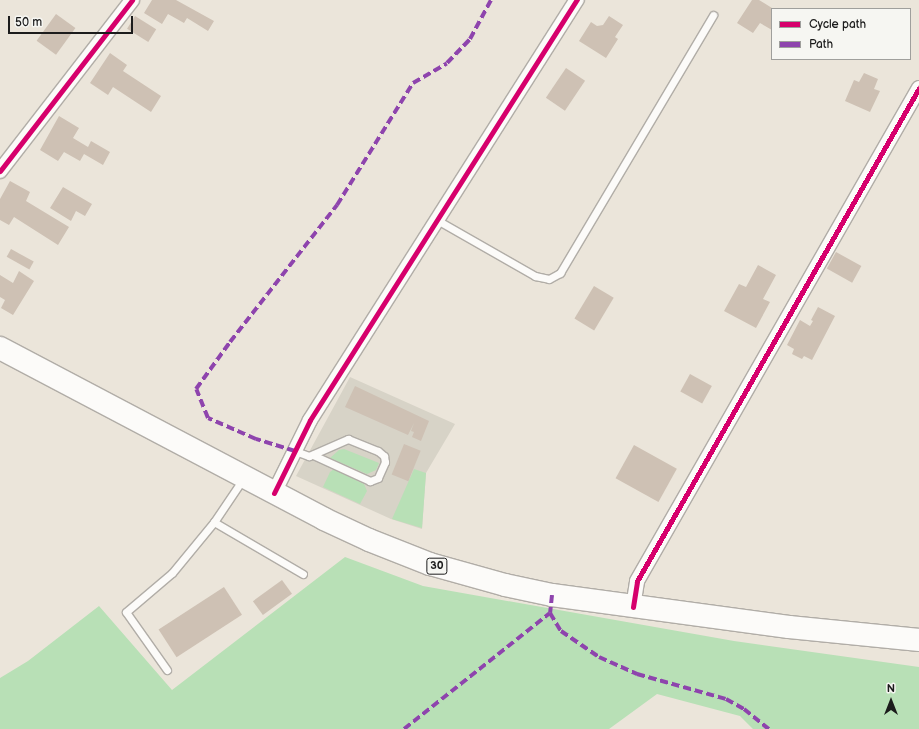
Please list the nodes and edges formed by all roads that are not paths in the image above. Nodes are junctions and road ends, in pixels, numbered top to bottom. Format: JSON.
{"nodes":[{"id":1,"x":132,"y":0,"type":"edge"},
{"id":2,"x":577,"y":0,"type":"edge"},
{"id":3,"x":713,"y":15,"type":"dead end"},
{"id":4,"x":919,"y":88,"type":"edge"},
{"id":5,"x":0,"y":171,"type":"edge"},
{"id":6,"x":437,"y":220,"type":"junction"},
{"id":7,"x":0,"y":348,"type":"edge"},
{"id":8,"x":295,"y":451,"type":"junction"},
{"id":9,"x":313,"y":455,"type":"junction"},
{"id":10,"x":244,"y":478,"type":"junction"},
{"id":11,"x":274,"y":493,"type":"junction"},
{"id":12,"x":214,"y":522,"type":"junction"},
{"id":13,"x":303,"y":574,"type":"dead end"},
{"id":14,"x":632,"y":607,"type":"junction"},
{"id":15,"x":919,"y":640,"type":"edge"},
{"id":16,"x":167,"y":670,"type":"dead end"}],
"edges":[{"from":1,"to":5,"type":"street"},
{"from":2,"to":6,"type":"street"},
{"from":3,"to":6,"type":"lane"},
{"from":4,"to":14,"type":"street"},
{"from":6,"to":8,"type":"street"},
{"from":7,"to":10,"type":"main road","number":"30"},
{"from":8,"to":9,"type":"lane"},
{"from":8,"to":11,"type":"street"},
{"from":9,"to":9,"type":"lane"},
{"from":10,"to":11,"type":"main road","number":"30"},
{"from":10,"to":12,"type":"lane"},
{"from":11,"to":14,"type":"main road","number":"30"},
{"from":12,"to":13,"type":"lane"},
{"from":12,"to":16,"type":"lane"},
{"from":14,"to":15,"type":"main road","number":"30"}]}
